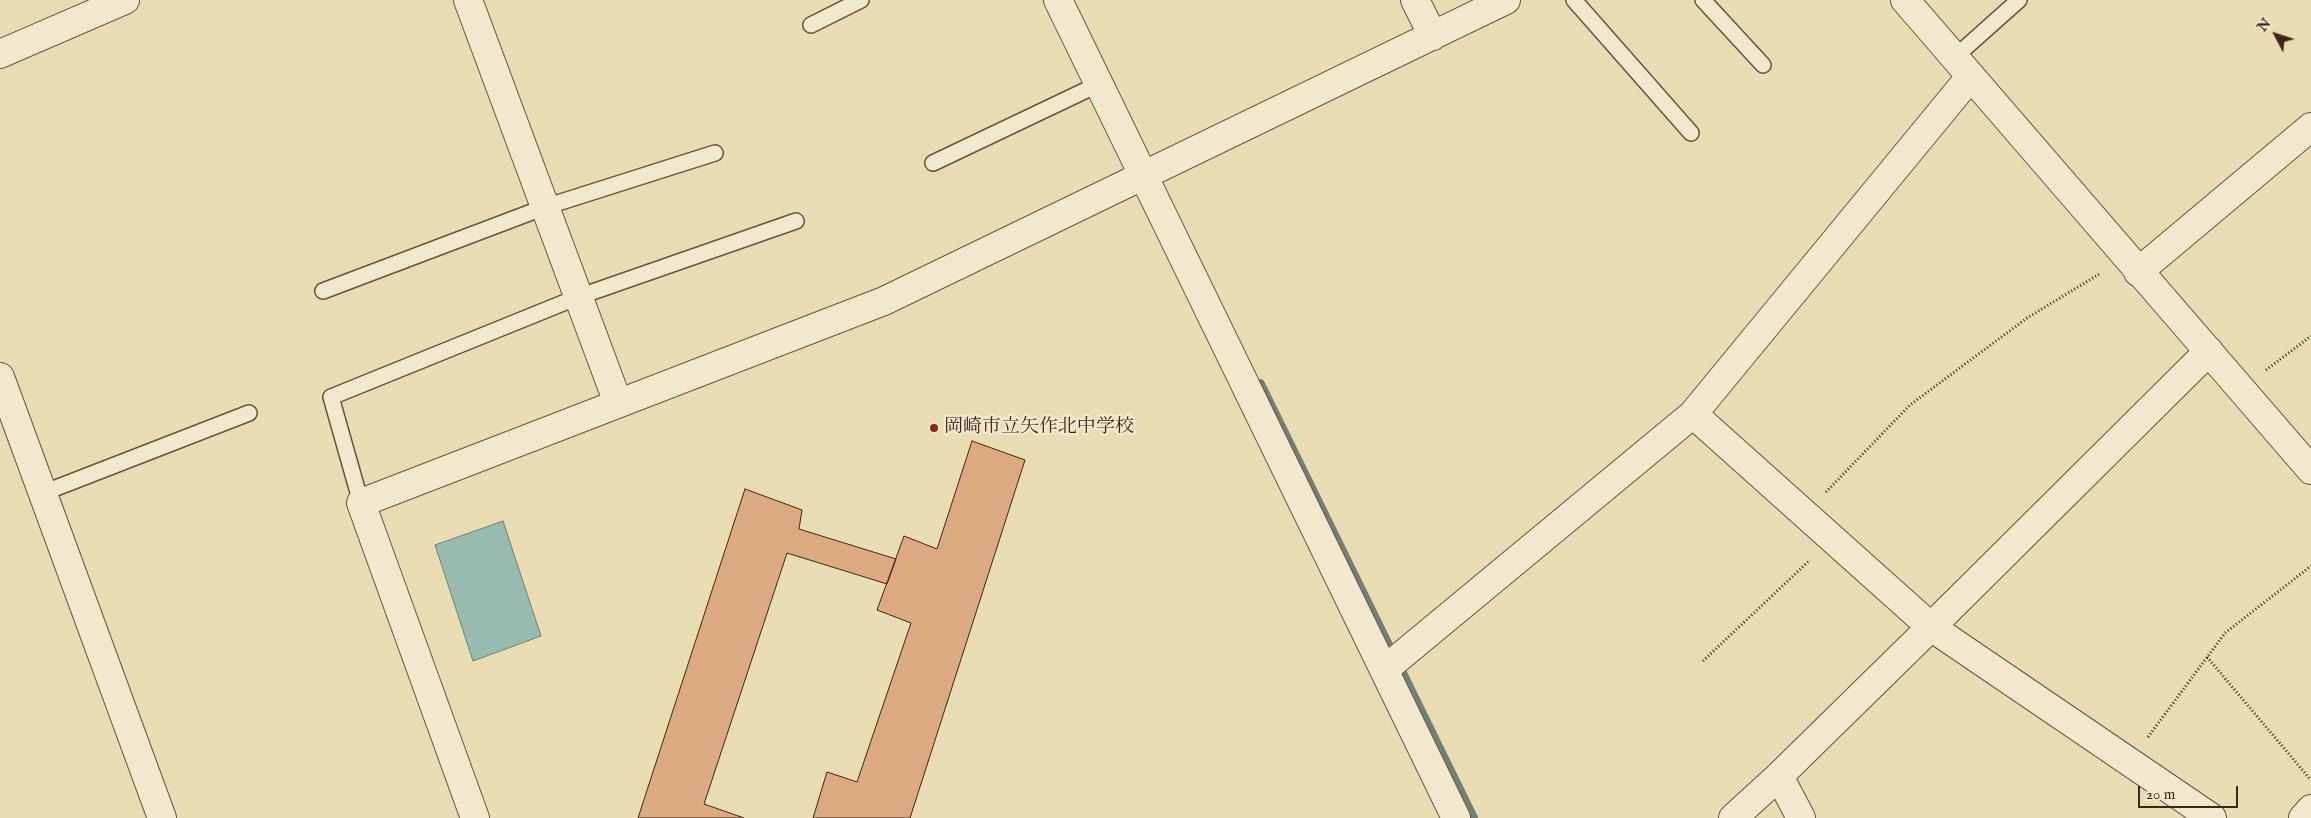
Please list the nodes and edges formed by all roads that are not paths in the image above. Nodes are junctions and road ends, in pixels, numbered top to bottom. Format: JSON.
{"nodes":[{"id":1,"x":125,"y":0,"type":"edge"},
{"id":2,"x":468,"y":0,"type":"edge"},
{"id":3,"x":861,"y":0,"type":"edge"},
{"id":4,"x":1058,"y":0,"type":"edge"},
{"id":5,"x":1416,"y":0,"type":"edge"},
{"id":6,"x":1506,"y":0,"type":"edge"},
{"id":7,"x":1574,"y":0,"type":"edge"},
{"id":8,"x":1703,"y":0,"type":"edge"},
{"id":9,"x":1905,"y":0,"type":"edge"},
{"id":10,"x":2019,"y":0,"type":"edge"},
{"id":11,"x":811,"y":26,"type":"dead end"},
{"id":12,"x":1433,"y":36,"type":"junction"},
{"id":13,"x":0,"y":54,"type":"edge"},
{"id":14,"x":1763,"y":65,"type":"dead end"},
{"id":15,"x":1963,"y":67,"type":"junction"},
{"id":16,"x":1099,"y":84,"type":"junction"},
{"id":17,"x":2311,"y":127,"type":"edge"},
{"id":18,"x":1691,"y":133,"type":"dead end"},
{"id":19,"x":715,"y":153,"type":"dead end"},
{"id":20,"x":933,"y":163,"type":"dead end"},
{"id":21,"x":1144,"y":176,"type":"junction"},
{"id":22,"x":545,"y":207,"type":"junction"},
{"id":23,"x":796,"y":221,"type":"dead end"},
{"id":24,"x":2132,"y":264,"type":"junction"},
{"id":25,"x":323,"y":292,"type":"dead end"},
{"id":26,"x":578,"y":297,"type":"junction"},
{"id":27,"x":2209,"y":350,"type":"junction"},
{"id":28,"x":0,"y":377,"type":"edge"},
{"id":29,"x":618,"y":403,"type":"junction"},
{"id":30,"x":249,"y":413,"type":"dead end"},
{"id":31,"x":1693,"y":414,"type":"junction"},
{"id":32,"x":2311,"y":470,"type":"edge"},
{"id":33,"x":43,"y":493,"type":"junction"},
{"id":34,"x":360,"y":503,"type":"junction"},
{"id":35,"x":1931,"y":627,"type":"junction"},
{"id":36,"x":1384,"y":670,"type":"junction"},
{"id":37,"x":1779,"y":776,"type":"junction"},
{"id":38,"x":2311,"y":809,"type":"edge"},
{"id":39,"x":162,"y":818,"type":"edge"},
{"id":40,"x":475,"y":818,"type":"edge"},
{"id":41,"x":1456,"y":818,"type":"edge"},
{"id":42,"x":1733,"y":818,"type":"edge"},
{"id":43,"x":1801,"y":818,"type":"edge"},
{"id":44,"x":2212,"y":818,"type":"edge"},
{"id":45,"x":2302,"y":818,"type":"edge"}],
"edges":[{"from":1,"to":13,"type":"street"},
{"from":2,"to":22,"type":"street"},
{"from":3,"to":11,"type":"lane"},
{"from":4,"to":16,"type":"street"},
{"from":5,"to":12,"type":"street"},
{"from":6,"to":12,"type":"street"},
{"from":7,"to":18,"type":"lane"},
{"from":8,"to":14,"type":"lane"},
{"from":9,"to":15,"type":"street"},
{"from":10,"to":15,"type":"lane"},
{"from":12,"to":21,"type":"street"},
{"from":15,"to":24,"type":"street"},
{"from":15,"to":31,"type":"street"},
{"from":16,"to":20,"type":"lane"},
{"from":16,"to":21,"type":"street"},
{"from":17,"to":24,"type":"street"},
{"from":19,"to":22,"type":"lane"},
{"from":21,"to":29,"type":"street"},
{"from":21,"to":36,"type":"street"},
{"from":22,"to":25,"type":"lane"},
{"from":22,"to":26,"type":"street"},
{"from":23,"to":26,"type":"lane"},
{"from":24,"to":27,"type":"street"},
{"from":26,"to":29,"type":"street"},
{"from":26,"to":34,"type":"lane"},
{"from":27,"to":32,"type":"street"},
{"from":27,"to":35,"type":"street"},
{"from":28,"to":33,"type":"street"},
{"from":29,"to":34,"type":"street"},
{"from":30,"to":33,"type":"lane"},
{"from":31,"to":35,"type":"street"},
{"from":31,"to":36,"type":"street"},
{"from":33,"to":39,"type":"street"},
{"from":34,"to":40,"type":"street"},
{"from":35,"to":37,"type":"street"},
{"from":35,"to":44,"type":"street"},
{"from":36,"to":41,"type":"street"},
{"from":37,"to":42,"type":"street"},
{"from":37,"to":43,"type":"street"},
{"from":38,"to":45,"type":"street"}]}
